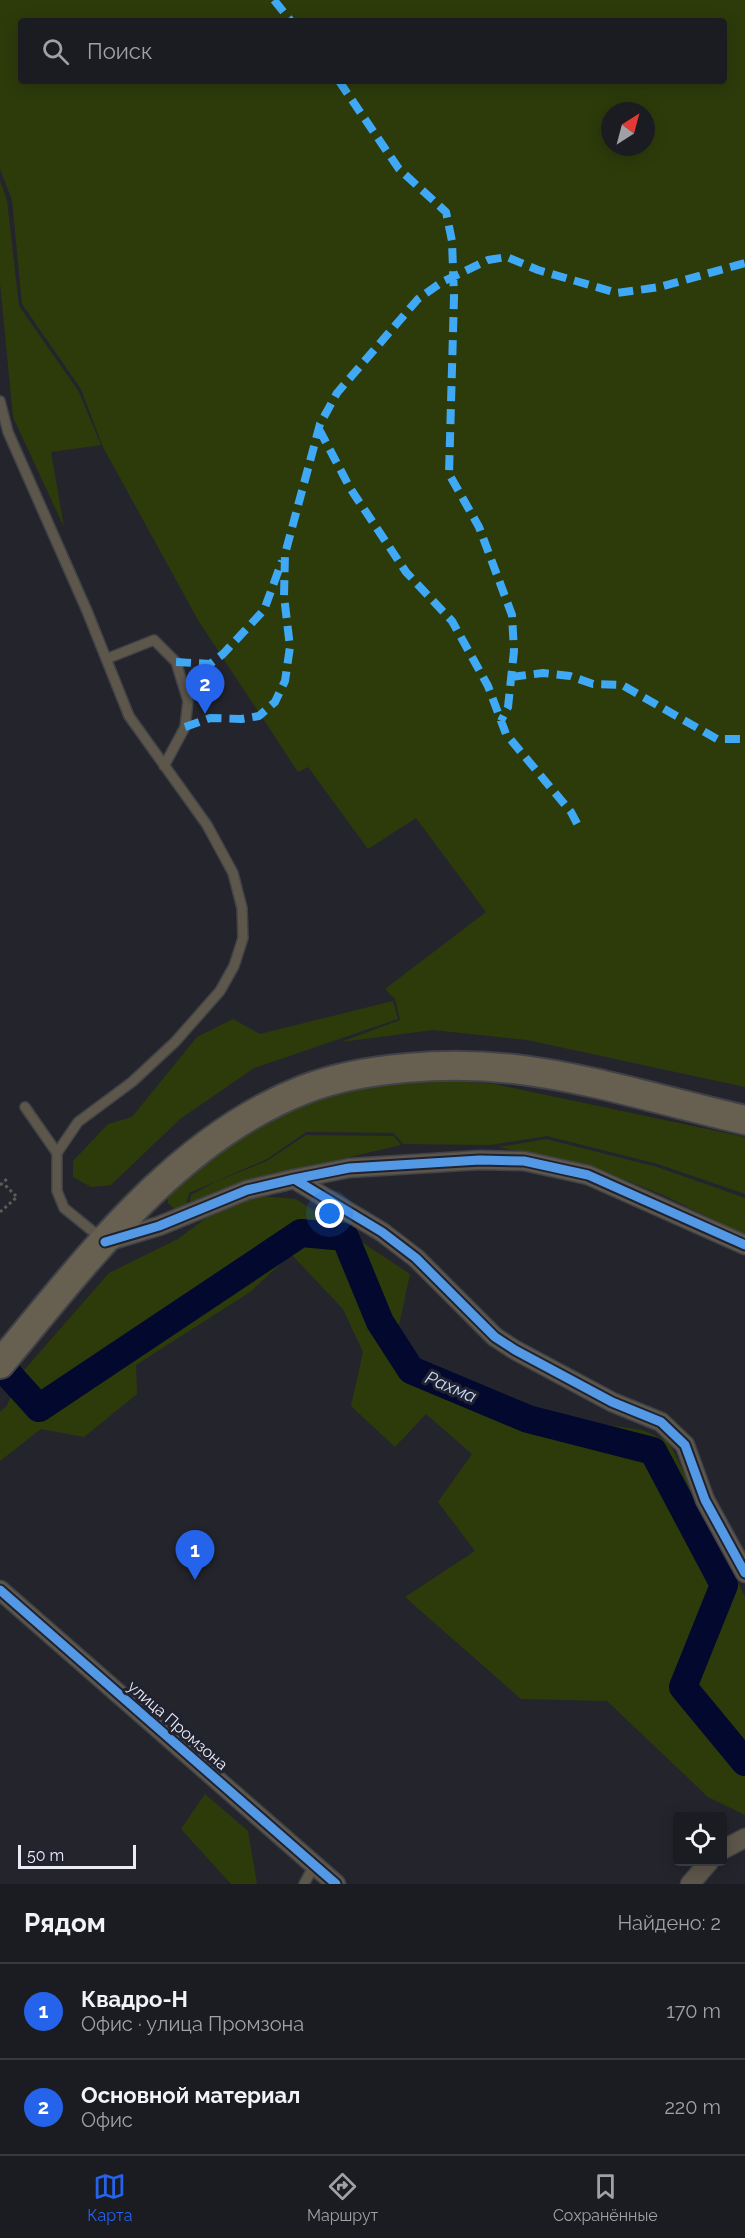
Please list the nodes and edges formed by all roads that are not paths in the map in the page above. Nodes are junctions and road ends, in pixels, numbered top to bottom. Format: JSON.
{"nodes":[{"id":1,"x":0,"y":401,"type":"edge"},
{"id":2,"x":106,"y":659,"type":"junction"},
{"id":3,"x":164,"y":766,"type":"junction"},
{"id":4,"x":25,"y":1107,"type":"dead end"},
{"id":5,"x":745,"y":1120,"type":"edge"},
{"id":6,"x":57,"y":1153,"type":"junction"},
{"id":7,"x":294,"y":1179,"type":"junction"},
{"id":8,"x":105,"y":1242,"type":"junction"},
{"id":9,"x":745,"y":1245,"type":"edge"},
{"id":10,"x":7,"y":1355,"type":"edge"},
{"id":11,"x":745,"y":1573,"type":"edge"},
{"id":12,"x":0,"y":1590,"type":"edge"},
{"id":13,"x":745,"y":1838,"type":"edge"},
{"id":14,"x":727,"y":1848,"type":"edge"},
{"id":15,"x":314,"y":1866,"type":"junction"},
{"id":16,"x":706,"y":1866,"type":"edge"},
{"id":17,"x":304,"y":1884,"type":"edge"},
{"id":18,"x":336,"y":1884,"type":"edge"},
{"id":19,"x":690,"y":1884,"type":"edge"}],
"edges":[{"from":1,"to":2,"type":"lane"},
{"from":2,"to":3,"type":"lane"},
{"from":2,"to":3,"type":"lane"},
{"from":3,"to":6,"type":"lane"},
{"from":4,"to":6,"type":"lane"},
{"from":5,"to":8,"type":"main road"},
{"from":6,"to":8,"type":"lane"},
{"from":7,"to":8,"type":"street"},
{"from":7,"to":9,"type":"street"},
{"from":7,"to":11,"type":"street"},
{"from":8,"to":10,"type":"main road"},
{"from":12,"to":15,"type":"street","name":"улица Промзона"},
{"from":13,"to":14,"type":"street"},
{"from":15,"to":17,"type":"lane"},
{"from":15,"to":18,"type":"street","name":"улица Промзона"},
{"from":16,"to":19,"type":"street"}]}
